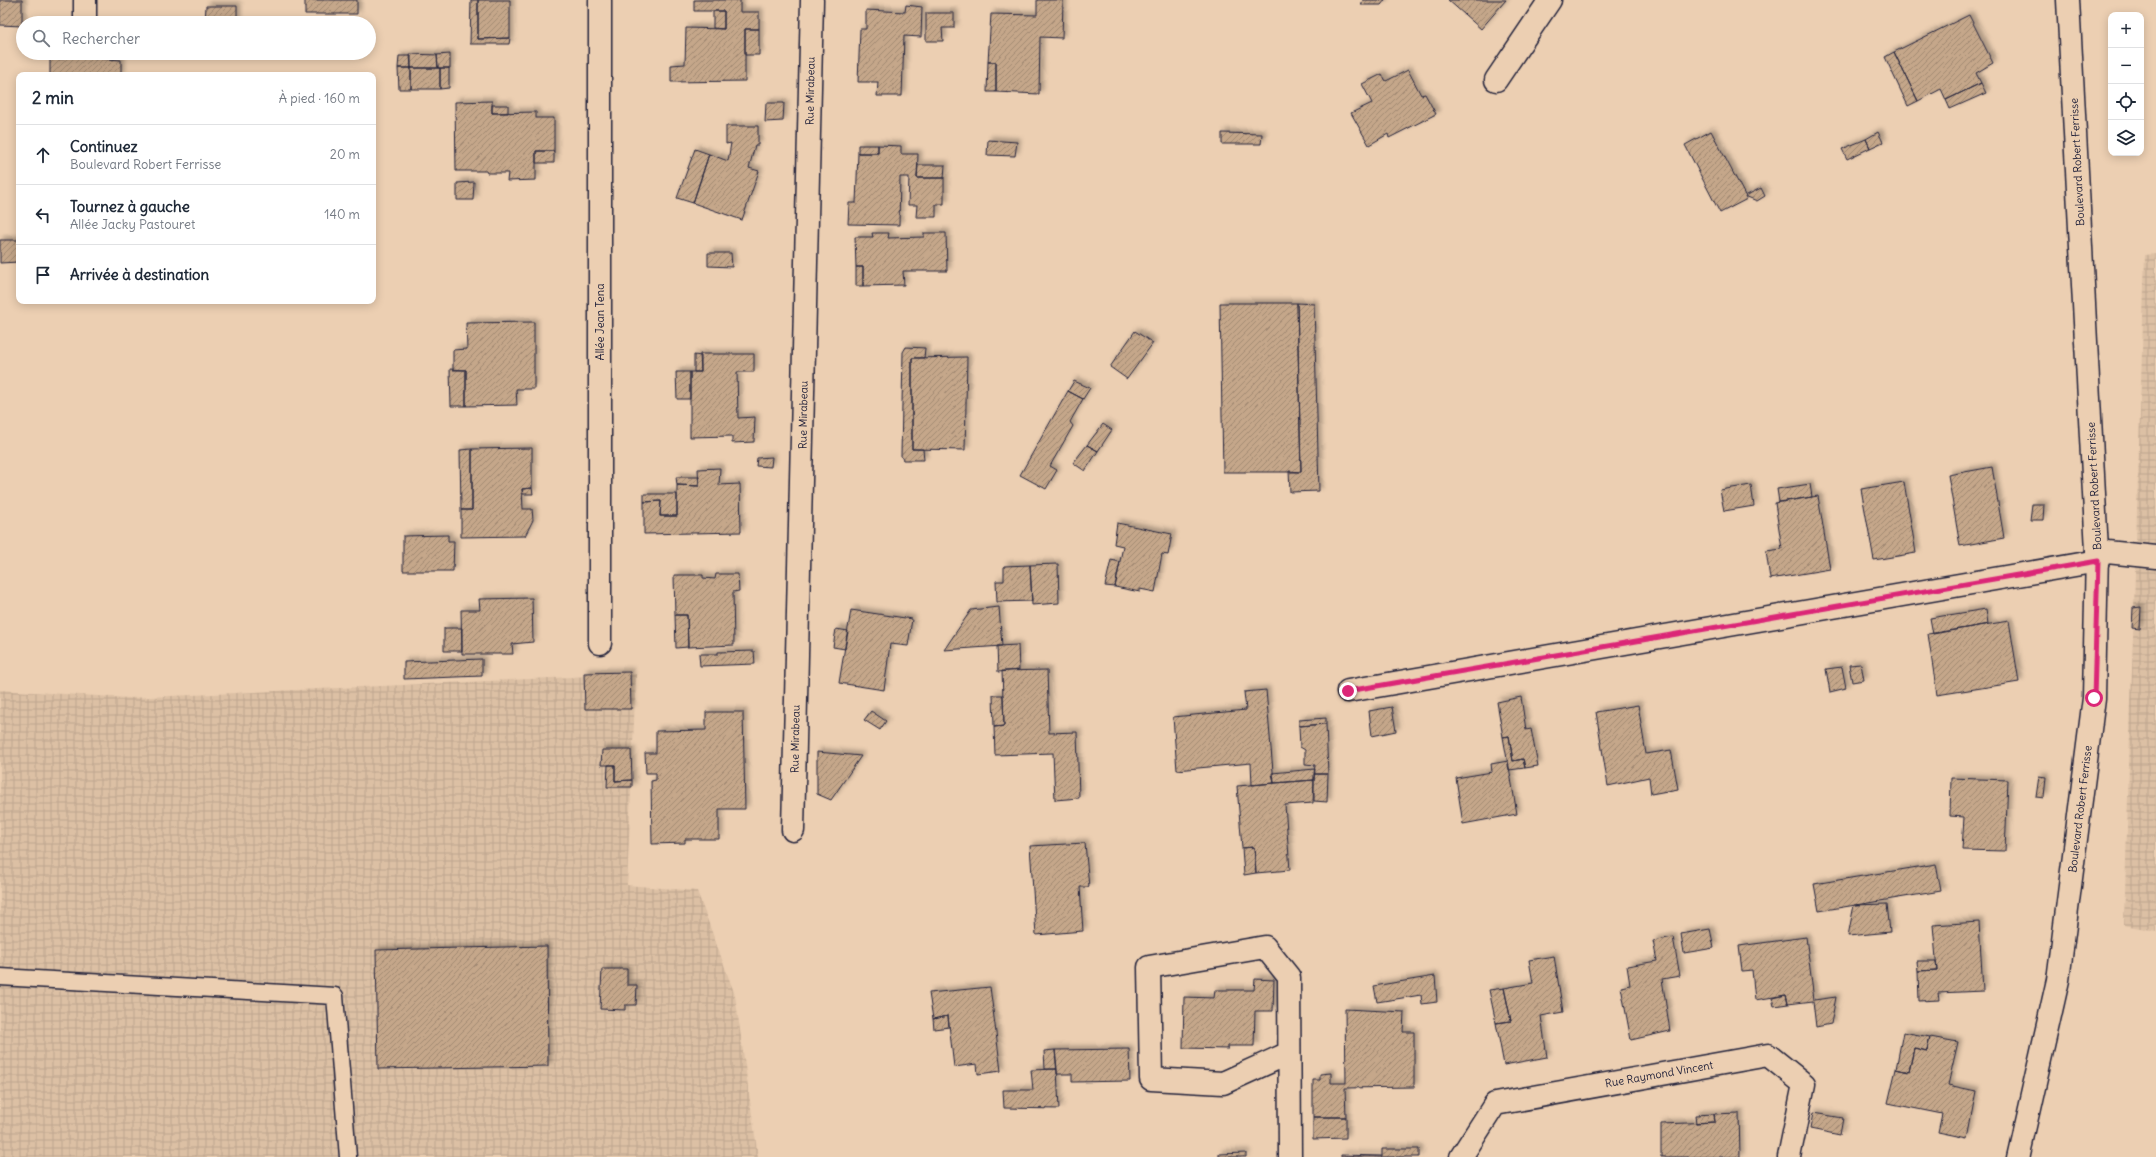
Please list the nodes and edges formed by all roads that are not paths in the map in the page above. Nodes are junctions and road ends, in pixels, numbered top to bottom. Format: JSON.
{"nodes":[{"id":1,"x":600,"y":0,"type":"edge"},
{"id":2,"x":812,"y":0,"type":"edge"},
{"id":3,"x":1550,"y":0,"type":"edge"},
{"id":4,"x":2068,"y":0,"type":"edge"},
{"id":5,"x":1496,"y":80,"type":"dead end"},
{"id":6,"x":2098,"y":556,"type":"junction"},
{"id":7,"x":2156,"y":557,"type":"edge"},
{"id":8,"x":600,"y":643,"type":"dead end"},
{"id":9,"x":1348,"y":691,"type":"dead end"},
{"id":10,"x":793,"y":830,"type":"dead end"},
{"id":11,"x":0,"y":977,"type":"edge"},
{"id":12,"x":1289,"y":1053,"type":"junction"},
{"id":13,"x":348,"y":1157,"type":"edge"},
{"id":14,"x":1290,"y":1157,"type":"edge"},
{"id":15,"x":1461,"y":1157,"type":"edge"},
{"id":16,"x":1789,"y":1157,"type":"edge"},
{"id":17,"x":2018,"y":1157,"type":"edge"}],
"edges":[{"from":1,"to":8,"type":"street","name":"Allée Jean Tena"},
{"from":2,"to":10,"type":"street","name":"Rue Mirabeau"},
{"from":3,"to":5,"type":"street"},
{"from":4,"to":6,"type":"street","name":"Boulevard Robert Ferrisse"},
{"from":6,"to":7,"type":"street"},
{"from":6,"to":9,"type":"street"},
{"from":6,"to":17,"type":"street","name":"Boulevard Robert Ferrisse"},
{"from":11,"to":13,"type":"lane"},
{"from":12,"to":12,"type":"street"},
{"from":12,"to":14,"type":"street"},
{"from":15,"to":16,"type":"street","name":"Rue Raymond Vincent"}]}
